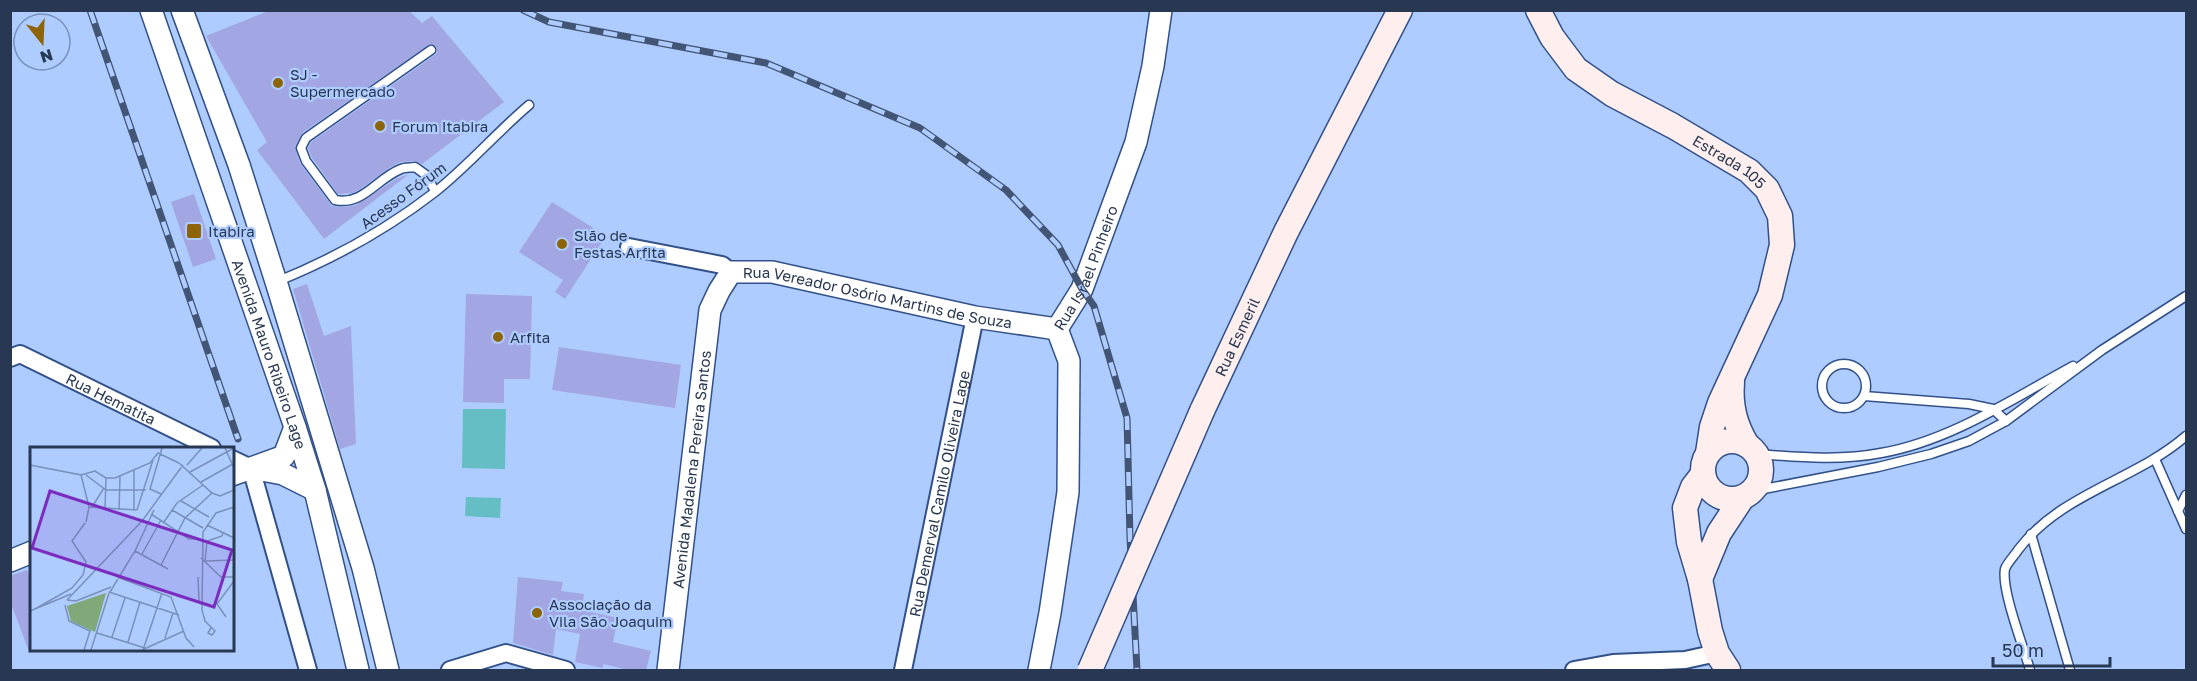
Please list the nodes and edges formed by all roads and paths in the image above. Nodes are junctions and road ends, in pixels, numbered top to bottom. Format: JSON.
{"nodes":[{"id":1,"x":151,"y":10,"type":"edge"},
{"id":2,"x":182,"y":10,"type":"edge"},
{"id":3,"x":1161,"y":10,"type":"edge"},
{"id":4,"x":1400,"y":10,"type":"edge"},
{"id":5,"x":1538,"y":10,"type":"edge"},
{"id":6,"x":431,"y":50,"type":"dead end"},
{"id":7,"x":529,"y":105,"type":"dead end"},
{"id":8,"x":435,"y":191,"type":"junction"},
{"id":9,"x":629,"y":247,"type":"dead end"},
{"id":10,"x":731,"y":272,"type":"junction"},
{"id":11,"x":276,"y":282,"type":"junction"},
{"id":12,"x":2187,"y":296,"type":"edge"},
{"id":13,"x":975,"y":317,"type":"junction"},
{"id":14,"x":1057,"y":329,"type":"junction"},
{"id":15,"x":2103,"y":350,"type":"junction"},
{"id":16,"x":10,"y":358,"type":"edge"},
{"id":17,"x":1732,"y":380,"type":"junction"},
{"id":18,"x":1864,"y":396,"type":"junction"},
{"id":19,"x":1993,"y":410,"type":"junction"},
{"id":20,"x":2006,"y":421,"type":"junction"},
{"id":21,"x":295,"y":427,"type":"junction"},
{"id":22,"x":2187,"y":436,"type":"edge"},
{"id":23,"x":210,"y":447,"type":"edge"},
{"id":24,"x":1752,"y":449,"type":"junction"},
{"id":25,"x":2155,"y":459,"type":"junction"},
{"id":26,"x":1706,"y":464,"type":"junction"},
{"id":27,"x":239,"y":467,"type":"edge"},
{"id":28,"x":315,"y":490,"type":"junction"},
{"id":29,"x":1748,"y":494,"type":"junction"},
{"id":30,"x":2187,"y":495,"type":"edge"},
{"id":31,"x":2178,"y":511,"type":"junction"},
{"id":32,"x":2187,"y":529,"type":"edge"},
{"id":33,"x":2031,"y":534,"type":"junction"},
{"id":34,"x":30,"y":553,"type":"edge"},
{"id":35,"x":10,"y":561,"type":"edge"},
{"id":36,"x":1700,"y":579,"type":"junction"},
{"id":37,"x":1723,"y":662,"type":"edge"},
{"id":38,"x":1683,"y":665,"type":"edge"},
{"id":39,"x":308,"y":670,"type":"edge"},
{"id":40,"x":358,"y":670,"type":"edge"},
{"id":41,"x":388,"y":670,"type":"edge"},
{"id":42,"x":450,"y":670,"type":"edge"},
{"id":43,"x":566,"y":670,"type":"edge"},
{"id":44,"x":668,"y":670,"type":"edge"},
{"id":45,"x":903,"y":670,"type":"edge"},
{"id":46,"x":1039,"y":670,"type":"edge"},
{"id":47,"x":1089,"y":670,"type":"edge"},
{"id":48,"x":1574,"y":670,"type":"edge"},
{"id":49,"x":2030,"y":670,"type":"edge"},
{"id":50,"x":2070,"y":670,"type":"edge"}],
"edges":[{"from":1,"to":21,"type":"street","name":"Avenida Mauro Ribeiro Lage"},
{"from":2,"to":11,"type":"street","name":"Avenida Mauro Ribeiro Lage"},
{"from":3,"to":14,"type":"street","name":"Rua Israel Pinheiro"},
{"from":4,"to":47,"type":"main road","name":"Rua Esmeril","bridge":true},
{"from":5,"to":17,"type":"main road","name":"Estrada 105"},
{"from":6,"to":8,"type":"lane"},
{"from":7,"to":8,"type":"lane","name":"Acesso Fórum"},
{"from":8,"to":11,"type":"lane","name":"Acesso Fórum"},
{"from":9,"to":10,"type":"street","name":"Rua Vereador Osório Martins de Souza"},
{"from":10,"to":13,"type":"street","name":"Rua Vereador Osório Martins de Souza"},
{"from":10,"to":44,"type":"street","name":"Avenida Madalena Pereira Santos"},
{"from":11,"to":41,"type":"street","name":"Avenida Mauro Ribeiro Lage"},
{"from":12,"to":15,"type":"lane"},
{"from":13,"to":14,"type":"street","name":"Rua Vereador Osório Martins de Souza"},
{"from":13,"to":45,"type":"street","name":"Rua Demerval Camilo Oliveira Lage"},
{"from":14,"to":46,"type":"street","name":"Rua Israel Pinheiro"},
{"from":15,"to":19,"type":"lane"},
{"from":15,"to":20,"type":"lane"},
{"from":16,"to":23,"type":"street","name":"Rua Hematita"},
{"from":17,"to":24,"type":"main road","name":"Estrada 105"},
{"from":17,"to":26,"type":"main road","name":"Estrada 105"},
{"from":18,"to":18,"type":"lane"},
{"from":18,"to":19,"type":"lane"},
{"from":19,"to":20,"type":"lane"},
{"from":19,"to":24,"type":"lane"},
{"from":20,"to":29,"type":"lane"},
{"from":21,"to":27,"type":"street"},
{"from":21,"to":28,"type":"street","name":"Avenida Mauro Ribeiro Lage"},
{"from":22,"to":25,"type":"lane"},
{"from":24,"to":26,"type":"main road"},
{"from":24,"to":29,"type":"main road"},
{"from":25,"to":31,"type":"lane"},
{"from":25,"to":33,"type":"lane"},
{"from":26,"to":29,"type":"main road"},
{"from":26,"to":36,"type":"main road","name":"Estrada 105"},
{"from":27,"to":28,"type":"street"},
{"from":27,"to":39,"type":"street"},
{"from":28,"to":40,"type":"street","name":"Avenida Mauro Ribeiro Lage"},
{"from":29,"to":36,"type":"main road"},
{"from":30,"to":31,"type":"lane"},
{"from":31,"to":32,"type":"lane"},
{"from":33,"to":49,"type":"lane"},
{"from":33,"to":50,"type":"lane"},
{"from":34,"to":35,"type":"street"},
{"from":36,"to":37,"type":"main road","name":"Estrada 105"},
{"from":37,"to":38,"type":"street"},
{"from":38,"to":48,"type":"street"},
{"from":42,"to":43,"type":"street"}]}
